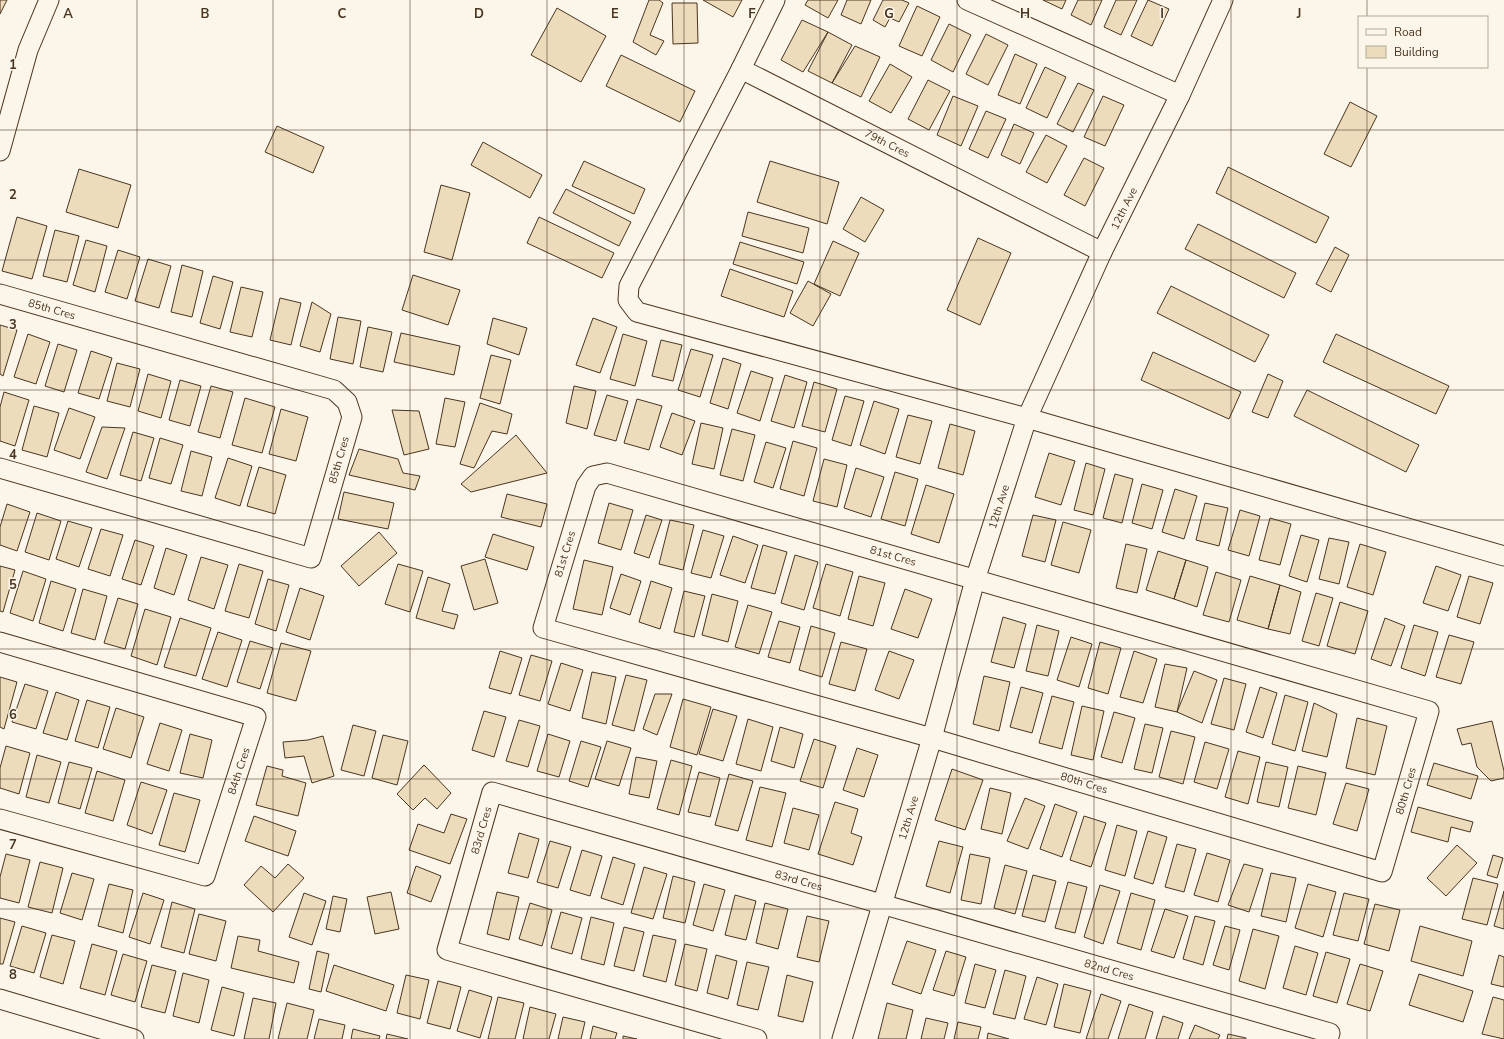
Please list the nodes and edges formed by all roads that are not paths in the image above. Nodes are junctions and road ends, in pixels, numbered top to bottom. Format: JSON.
{"nodes":[{"id":1,"x":49,"y":0,"type":"edge"},
{"id":2,"x":775,"y":0,"type":"edge"},
{"id":3,"x":967,"y":0,"type":"edge"},
{"id":4,"x":1223,"y":0,"type":"edge"},
{"id":5,"x":741,"y":69,"type":"junction"},
{"id":6,"x":1180,"y":95,"type":"junction"},
{"id":7,"x":0,"y":150,"type":"edge"},
{"id":8,"x":1102,"y":252,"type":"junction"},
{"id":9,"x":0,"y":294,"type":"edge"},
{"id":10,"x":1027,"y":418,"type":"junction"},
{"id":11,"x":0,"y":468,"type":"edge"},
{"id":12,"x":1504,"y":556,"type":"edge"},
{"id":13,"x":976,"y":580,"type":"junction"},
{"id":14,"x":0,"y":642,"type":"edge"},
{"id":15,"x":932,"y":738,"type":"junction"},
{"id":16,"x":0,"y":819,"type":"edge"},
{"id":17,"x":882,"y":904,"type":"junction"},
{"id":18,"x":0,"y":999,"type":"edge"},
{"id":19,"x":134,"y":1039,"type":"edge"},
{"id":20,"x":757,"y":1039,"type":"edge"},
{"id":21,"x":842,"y":1039,"type":"edge"},
{"id":22,"x":1328,"y":1039,"type":"edge"}],
"edges":[{"from":1,"to":7,"type":"street"},
{"from":2,"to":5,"type":"street"},
{"from":3,"to":6,"type":"street"},
{"from":4,"to":6,"type":"street","name":"12th Ave"},
{"from":5,"to":8,"type":"street","name":"79th Cres"},
{"from":5,"to":10,"type":"street"},
{"from":6,"to":8,"type":"street","name":"12th Ave"},
{"from":8,"to":10,"type":"street","name":"12th Ave"},
{"from":9,"to":11,"type":"street","name":"85th Cres"},
{"from":10,"to":12,"type":"street"},
{"from":10,"to":13,"type":"street","name":"12th Ave"},
{"from":13,"to":15,"type":"street","name":"12th Ave"},
{"from":13,"to":15,"type":"street","name":"81st Cres"},
{"from":13,"to":15,"type":"street","name":"80th Cres"},
{"from":14,"to":16,"type":"street","name":"84th Cres"},
{"from":15,"to":17,"type":"street","name":"12th Ave"},
{"from":17,"to":20,"type":"street","name":"83rd Cres"},
{"from":17,"to":21,"type":"street","name":"12th Ave"},
{"from":17,"to":22,"type":"street","name":"82nd Cres"},
{"from":18,"to":19,"type":"street"}]}
